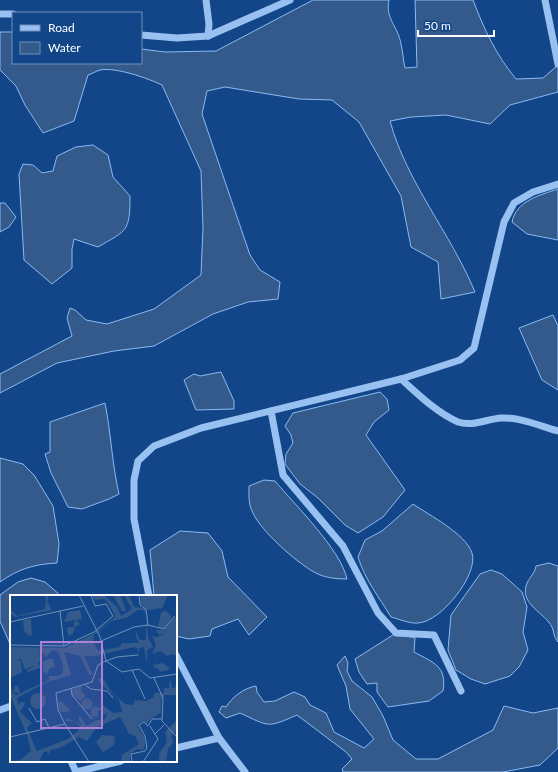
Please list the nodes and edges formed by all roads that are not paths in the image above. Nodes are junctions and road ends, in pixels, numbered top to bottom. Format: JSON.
{"nodes":[{"id":1,"x":206,"y":0,"type":"edge"},
{"id":2,"x":290,"y":0,"type":"edge"},
{"id":3,"x":545,"y":0,"type":"edge"},
{"id":4,"x":0,"y":14,"type":"edge"},
{"id":5,"x":12,"y":14,"type":"edge"},
{"id":6,"x":142,"y":36,"type":"edge"},
{"id":7,"x":208,"y":36,"type":"junction"},
{"id":8,"x":558,"y":64,"type":"edge"},
{"id":9,"x":558,"y":184,"type":"edge"},
{"id":10,"x":401,"y":379,"type":"junction"},
{"id":11,"x":271,"y":411,"type":"junction"},
{"id":12,"x":558,"y":431,"type":"edge"},
{"id":13,"x":149,"y":595,"type":"edge"},
{"id":14,"x":177,"y":657,"type":"edge"},
{"id":15,"x":461,"y":691,"type":"dead end"},
{"id":16,"x":10,"y":706,"type":"edge"},
{"id":17,"x":0,"y":710,"type":"edge"},
{"id":18,"x":219,"y":738,"type":"junction"},
{"id":19,"x":177,"y":748,"type":"edge"},
{"id":20,"x":71,"y":762,"type":"edge"},
{"id":21,"x":117,"y":762,"type":"edge"},
{"id":22,"x":76,"y":772,"type":"edge"},
{"id":23,"x":244,"y":772,"type":"edge"}],
"edges":[{"from":1,"to":7,"type":"street"},
{"from":2,"to":7,"type":"street"},
{"from":3,"to":8,"type":"street"},
{"from":4,"to":5,"type":"street"},
{"from":6,"to":7,"type":"street"},
{"from":9,"to":10,"type":"street"},
{"from":10,"to":11,"type":"street"},
{"from":10,"to":12,"type":"street"},
{"from":11,"to":13,"type":"street"},
{"from":11,"to":15,"type":"street"},
{"from":14,"to":18,"type":"street"},
{"from":16,"to":17,"type":"street"},
{"from":18,"to":19,"type":"street"},
{"from":18,"to":23,"type":"street"},
{"from":20,"to":22,"type":"street"},
{"from":21,"to":22,"type":"street"}]}
